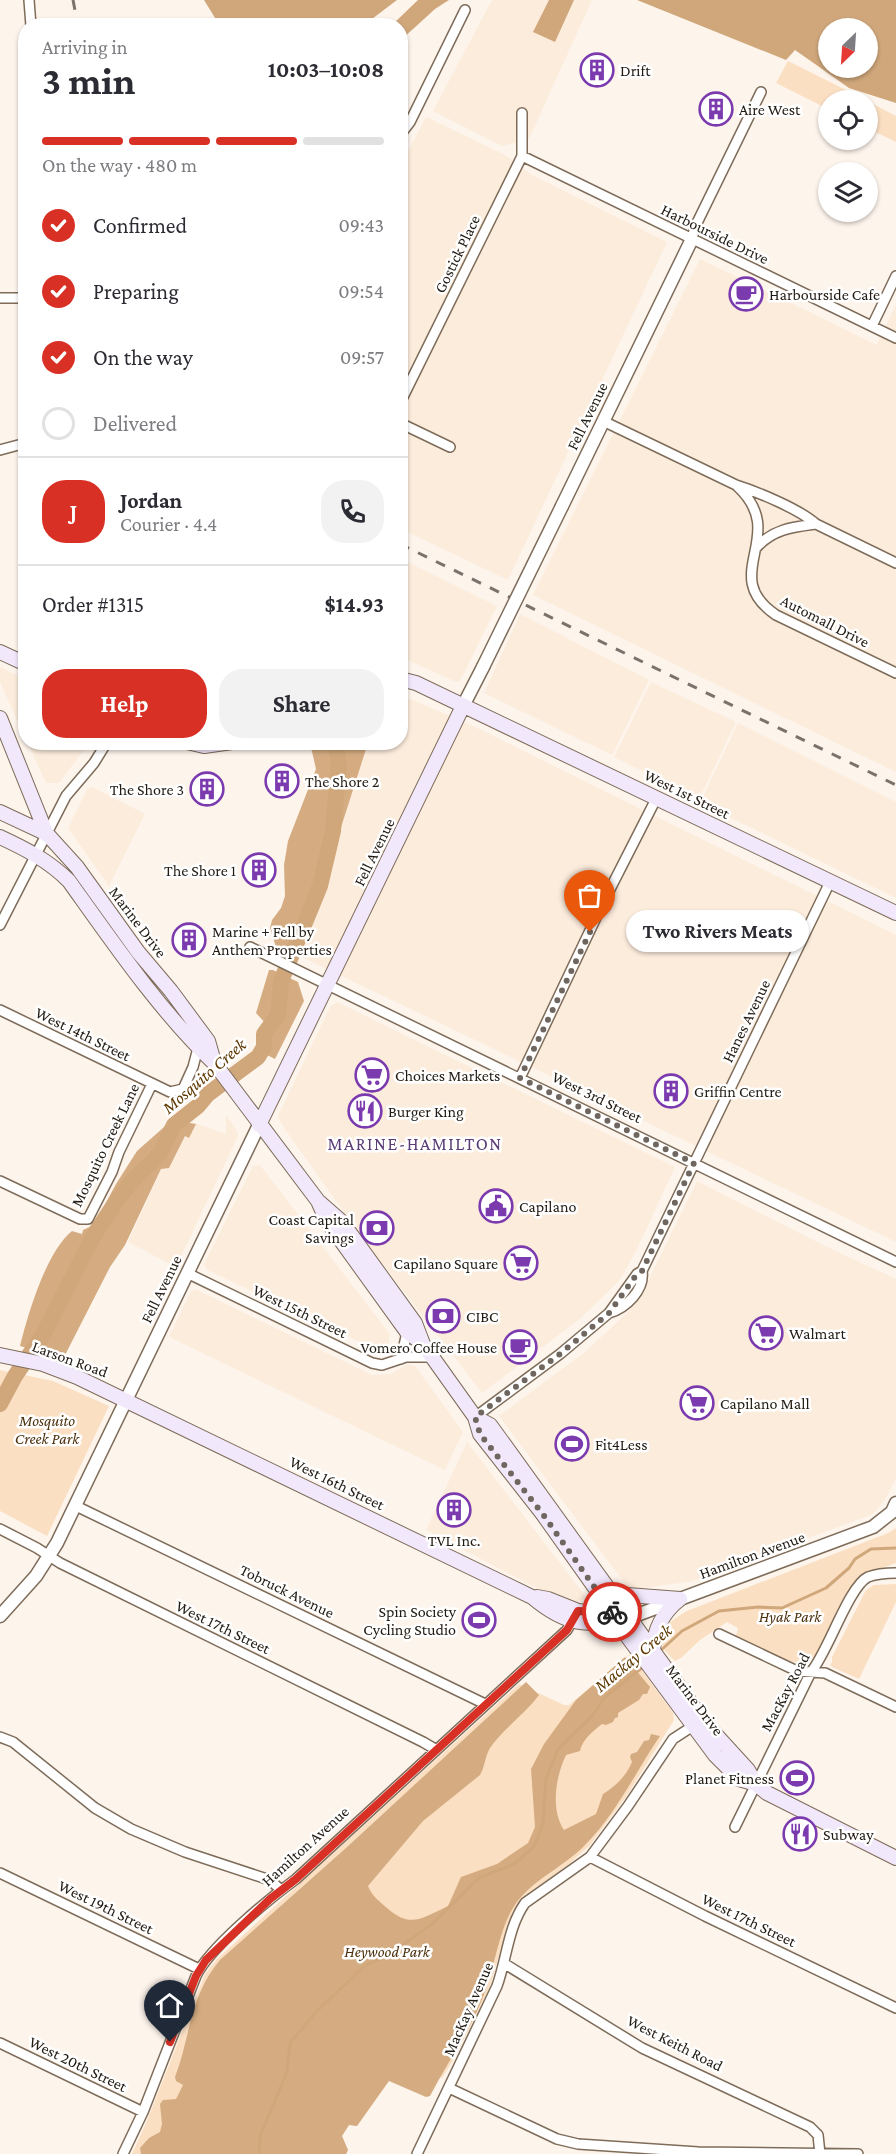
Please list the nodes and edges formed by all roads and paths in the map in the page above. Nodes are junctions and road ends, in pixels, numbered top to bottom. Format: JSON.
{"nodes":[{"id":1,"x":29,"y":0,"type":"edge"},
{"id":2,"x":465,"y":10,"type":"dead end"},
{"id":3,"x":30,"y":18,"type":"edge"},
{"id":4,"x":761,"y":92,"type":"dead end"},
{"id":5,"x":522,"y":113,"type":"dead end"},
{"id":6,"x":408,"y":125,"type":"edge"},
{"id":7,"x":522,"y":156,"type":"junction"},
{"id":8,"x":692,"y":239,"type":"junction"},
{"id":9,"x":896,"y":276,"type":"edge"},
{"id":10,"x":0,"y":298,"type":"edge"},
{"id":11,"x":18,"y":298,"type":"edge"},
{"id":12,"x":872,"y":326,"type":"junction"},
{"id":13,"x":896,"y":338,"type":"edge"},
{"id":14,"x":408,"y":387,"type":"edge"},
{"id":15,"x":603,"y":421,"type":"junction"},
{"id":16,"x":408,"y":427,"type":"edge"},
{"id":17,"x":18,"y":445,"type":"edge"},
{"id":18,"x":450,"y":447,"type":"dead end"},
{"id":19,"x":0,"y":450,"type":"edge"},
{"id":20,"x":736,"y":485,"type":"junction"},
{"id":21,"x":816,"y":524,"type":"junction"},
{"id":22,"x":756,"y":548,"type":"junction"},
{"id":23,"x":896,"y":563,"type":"edge"},
{"id":24,"x":0,"y":652,"type":"edge"},
{"id":25,"x":18,"y":660,"type":"edge"},
{"id":26,"x":896,"y":673,"type":"edge"},
{"id":27,"x":408,"y":681,"type":"edge"},
{"id":28,"x":463,"y":706,"type":"junction"},
{"id":29,"x":0,"y":718,"type":"edge"},
{"id":30,"x":102,"y":750,"type":"edge"},
{"id":31,"x":657,"y":797,"type":"junction"},
{"id":32,"x":0,"y":812,"type":"edge"},
{"id":33,"x":47,"y":834,"type":"junction"},
{"id":34,"x":0,"y":837,"type":"edge"},
{"id":35,"x":36,"y":854,"type":"junction"},
{"id":36,"x":58,"y":869,"type":"junction"},
{"id":37,"x":830,"y":882,"type":"junction"},
{"id":38,"x":896,"y":913,"type":"edge"},
{"id":39,"x":0,"y":926,"type":"edge"},
{"id":40,"x":250,"y":947,"type":"dead end"},
{"id":41,"x":327,"y":985,"type":"junction"},
{"id":42,"x":0,"y":1010,"type":"edge"},
{"id":43,"x":198,"y":1048,"type":"junction"},
{"id":44,"x":215,"y":1064,"type":"junction"},
{"id":45,"x":520,"y":1078,"type":"junction"},
{"id":46,"x":152,"y":1084,"type":"junction"},
{"id":47,"x":259,"y":1125,"type":"junction"},
{"id":48,"x":694,"y":1163,"type":"junction"},
{"id":49,"x":0,"y":1181,"type":"edge"},
{"id":50,"x":318,"y":1201,"type":"junction"},
{"id":51,"x":896,"y":1262,"type":"edge"},
{"id":52,"x":187,"y":1273,"type":"junction"},
{"id":53,"x":407,"y":1332,"type":"junction"},
{"id":54,"x":423,"y":1344,"type":"junction"},
{"id":55,"x":0,"y":1355,"type":"edge"},
{"id":56,"x":432,"y":1357,"type":"junction"},
{"id":57,"x":400,"y":1359,"type":"junction"},
{"id":58,"x":126,"y":1400,"type":"junction"},
{"id":59,"x":475,"y":1417,"type":"junction"},
{"id":60,"x":896,"y":1503,"type":"edge"},
{"id":61,"x":76,"y":1506,"type":"junction"},
{"id":62,"x":0,"y":1529,"type":"edge"},
{"id":63,"x":49,"y":1556,"type":"junction"},
{"id":64,"x":896,"y":1573,"type":"edge"},
{"id":65,"x":614,"y":1594,"type":"junction"},
{"id":66,"x":680,"y":1599,"type":"junction"},
{"id":67,"x":0,"y":1616,"type":"edge"},
{"id":68,"x":575,"y":1616,"type":"junction"},
{"id":69,"x":619,"y":1617,"type":"junction"},
{"id":70,"x":719,"y":1634,"type":"dead end"},
{"id":71,"x":648,"y":1655,"type":"junction"},
{"id":72,"x":658,"y":1669,"type":"junction"},
{"id":73,"x":811,"y":1672,"type":"junction"},
{"id":74,"x":485,"y":1704,"type":"junction"},
{"id":75,"x":896,"y":1707,"type":"edge"},
{"id":76,"x":693,"y":1726,"type":"junction"},
{"id":77,"x":0,"y":1737,"type":"edge"},
{"id":78,"x":435,"y":1749,"type":"junction"},
{"id":79,"x":756,"y":1784,"type":"junction"},
{"id":80,"x":735,"y":1827,"type":"dead end"},
{"id":81,"x":590,"y":1857,"type":"junction"},
{"id":82,"x":896,"y":1858,"type":"edge"},
{"id":83,"x":0,"y":1873,"type":"edge"},
{"id":84,"x":281,"y":1890,"type":"junction"},
{"id":85,"x":505,"y":1964,"type":"junction"},
{"id":86,"x":199,"y":1969,"type":"junction"},
{"id":87,"x":896,"y":2008,"type":"edge"},
{"id":88,"x":0,"y":2043,"type":"edge"},
{"id":89,"x":449,"y":2088,"type":"junction"},
{"id":90,"x":142,"y":2112,"type":"junction"},
{"id":91,"x":123,"y":2154,"type":"edge"},
{"id":92,"x":417,"y":2154,"type":"edge"},
{"id":93,"x":819,"y":2154,"type":"edge"},
{"id":94,"x":858,"y":2154,"type":"edge"}],
"edges":[{"from":1,"to":3,"type":"street"},
{"from":2,"to":6,"type":"street"},
{"from":4,"to":8,"type":"street","name":"Fell Avenue"},
{"from":5,"to":7,"type":"street","name":"Gostick Place"},
{"from":7,"to":8,"type":"street","name":"Harbourside Drive"},
{"from":7,"to":14,"type":"street","name":"Gostick Place"},
{"from":8,"to":12,"type":"street","name":"Harbourside Drive"},
{"from":8,"to":15,"type":"street","name":"Fell Avenue"},
{"from":9,"to":12,"type":"street"},
{"from":10,"to":11,"type":"street"},
{"from":12,"to":13,"type":"street","name":"Harbourside Drive"},
{"from":15,"to":20,"type":"street","name":"Automall Drive"},
{"from":15,"to":28,"type":"street","name":"Fell Avenue","bridge":true},
{"from":16,"to":18,"type":"street"},
{"from":17,"to":19,"type":"street"},
{"from":20,"to":21,"type":"street","name":"Automall Drive"},
{"from":20,"to":22,"type":"street","name":"Automall Drive"},
{"from":21,"to":22,"type":"street"},
{"from":21,"to":23,"type":"street","name":"Automall Drive"},
{"from":22,"to":26,"type":"street","name":"Automall Drive"},
{"from":24,"to":25,"type":"main road"},
{"from":27,"to":28,"type":"main road","name":"West 1st Street"},
{"from":28,"to":31,"type":"main road","name":"West 1st Street"},
{"from":28,"to":41,"type":"main road","name":"Fell Avenue"},
{"from":29,"to":33,"type":"main road"},
{"from":30,"to":33,"type":"street"},
{"from":31,"to":37,"type":"main road","name":"West 1st Street"},
{"from":31,"to":45,"type":"street"},
{"from":32,"to":33,"type":"main road"},
{"from":33,"to":35,"type":"street"},
{"from":33,"to":36,"type":"main road","name":"Marine Drive"},
{"from":33,"to":44,"type":"main road","name":"Marine Drive"},
{"from":34,"to":35,"type":"main road"},
{"from":35,"to":36,"type":"main road","name":"Marine Drive"},
{"from":35,"to":39,"type":"street"},
{"from":36,"to":43,"type":"main road","name":"Marine Drive"},
{"from":37,"to":38,"type":"main road","name":"West 1st Street"},
{"from":37,"to":48,"type":"street","name":"Hanes Avenue"},
{"from":40,"to":41,"type":"street","name":"West 3rd Street"},
{"from":41,"to":45,"type":"street","name":"West 3rd Street"},
{"from":41,"to":47,"type":"main road","name":"Fell Avenue"},
{"from":42,"to":46,"type":"street","name":"West 14th Street"},
{"from":43,"to":44,"type":"main road","name":"Marine Drive"},
{"from":43,"to":46,"type":"street","name":"Mosquito Creek Lane"},
{"from":44,"to":47,"type":"main road","name":"Marine Drive"},
{"from":45,"to":48,"type":"street","name":"West 3rd Street"},
{"from":46,"to":49,"type":"street","name":"Mosquito Creek Lane"},
{"from":47,"to":50,"type":"main road","name":"Marine Drive"},
{"from":47,"to":52,"type":"street","name":"Fell Avenue"},
{"from":48,"to":51,"type":"street","name":"West 3rd Street"},
{"from":48,"to":59,"type":"street","name":"Hanes Avenue"},
{"from":50,"to":53,"type":"main road","name":"Marine Drive"},
{"from":50,"to":54,"type":"main road","name":"Marine Drive"},
{"from":52,"to":57,"type":"street","name":"West 15th Street"},
{"from":52,"to":58,"type":"street","name":"Fell Avenue"},
{"from":53,"to":54,"type":"main road","name":"Marine Drive"},
{"from":53,"to":57,"type":"street"},
{"from":54,"to":56,"type":"main road","name":"Marine Drive"},
{"from":55,"to":58,"type":"main road","name":"Larson Road"},
{"from":56,"to":57,"type":"street","name":"West 15th Street"},
{"from":56,"to":59,"type":"main road","name":"Marine Drive"},
{"from":58,"to":61,"type":"street","name":"Fell Avenue"},
{"from":58,"to":68,"type":"main road","name":"West 16th Street"},
{"from":59,"to":65,"type":"main road","name":"Marine Drive"},
{"from":59,"to":69,"type":"main road","name":"Marine Drive"},
{"from":60,"to":66,"type":"street","name":"Hamilton Avenue"},
{"from":61,"to":63,"type":"street","name":"Fell Avenue"},
{"from":61,"to":74,"type":"street","name":"Tobruck Avenue"},
{"from":62,"to":63,"type":"street","name":"West 17th Street"},
{"from":63,"to":67,"type":"street","name":"Fell Avenue"},
{"from":63,"to":78,"type":"street","name":"West 17th Street"},
{"from":64,"to":73,"type":"street","name":"MacKay Road"},
{"from":65,"to":66,"type":"main road"},
{"from":65,"to":69,"type":"main road","name":"Marine Drive"},
{"from":66,"to":69,"type":"street","name":"Hamilton Avenue"},
{"from":66,"to":71,"type":"main road"},
{"from":68,"to":69,"type":"main road","name":"West 16th Street"},
{"from":68,"to":74,"type":"street","name":"Hamilton Avenue"},
{"from":69,"to":71,"type":"main road","name":"Marine Drive"},
{"from":70,"to":73,"type":"street"},
{"from":71,"to":72,"type":"main road","name":"Marine Drive"},
{"from":72,"to":76,"type":"main road","name":"Marine Drive"},
{"from":72,"to":79,"type":"main road","name":"Marine Drive"},
{"from":73,"to":75,"type":"street"},
{"from":73,"to":79,"type":"street","name":"MacKay Road"},
{"from":74,"to":78,"type":"street","name":"Hamilton Avenue"},
{"from":76,"to":79,"type":"main road","name":"Marine Drive"},
{"from":76,"to":81,"type":"street","name":"MacKay Avenue"},
{"from":77,"to":84,"type":"street"},
{"from":78,"to":84,"type":"street","name":"Hamilton Avenue"},
{"from":79,"to":80,"type":"street","name":"MacKay Road"},
{"from":79,"to":82,"type":"main road","name":"Marine Drive"},
{"from":81,"to":85,"type":"street","name":"MacKay Avenue"},
{"from":81,"to":87,"type":"street","name":"West 17th Street"},
{"from":83,"to":86,"type":"street","name":"West 19th Street"},
{"from":84,"to":86,"type":"street","name":"Hamilton Avenue"},
{"from":85,"to":89,"type":"street","name":"MacKay Avenue"},
{"from":85,"to":93,"type":"street","name":"West Keith Road"},
{"from":86,"to":90,"type":"street","name":"Hamilton Avenue"},
{"from":88,"to":90,"type":"street","name":"West 20th Street"},
{"from":89,"to":92,"type":"street","name":"MacKay Avenue"},
{"from":89,"to":93,"type":"street"},
{"from":90,"to":91,"type":"street","name":"Hamilton Avenue"},
{"from":93,"to":94,"type":"street"}]}
